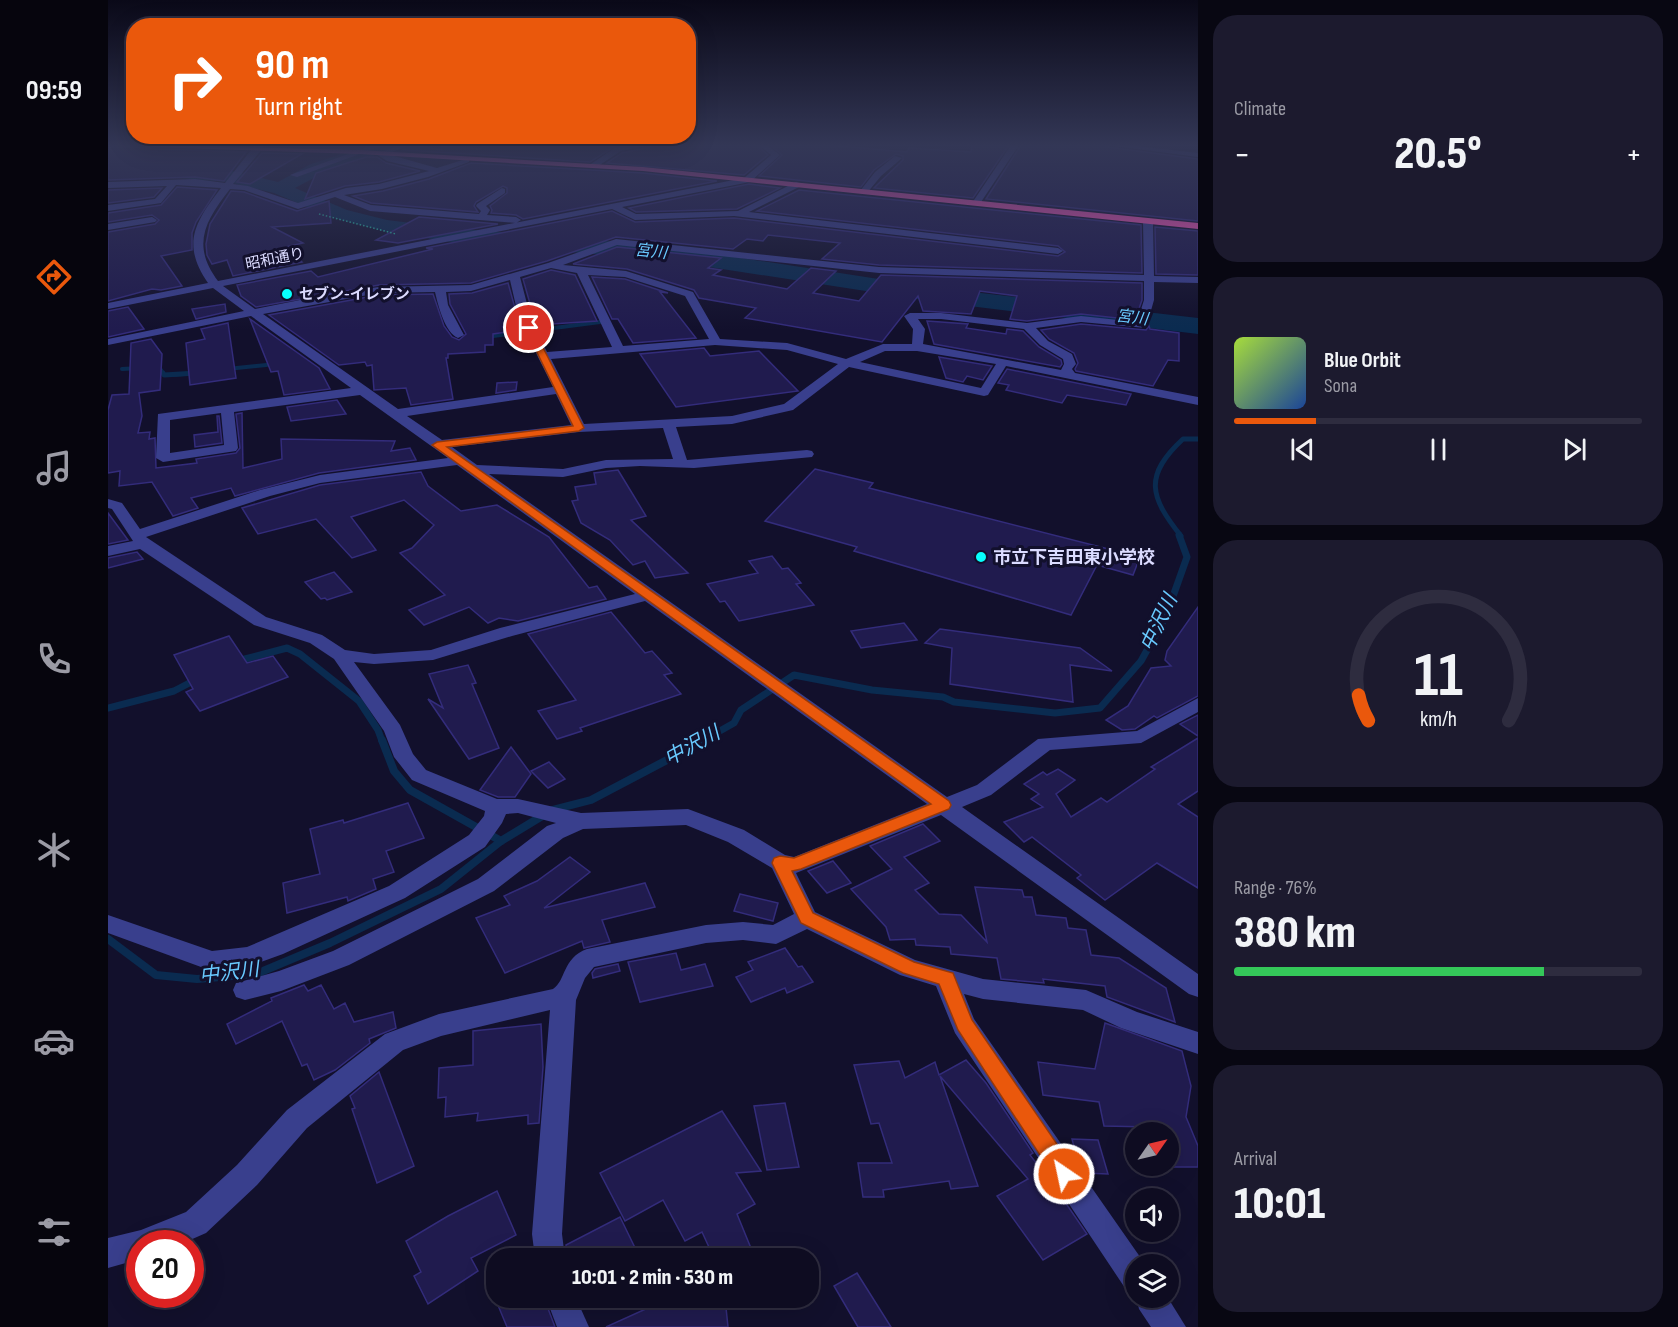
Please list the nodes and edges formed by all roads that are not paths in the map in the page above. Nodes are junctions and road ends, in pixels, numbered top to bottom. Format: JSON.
{"nodes":[{"id":1,"x":214,"y":207,"type":"edge"},
{"id":2,"x":367,"y":207,"type":"edge"},
{"id":3,"x":481,"y":207,"type":"edge"},
{"id":4,"x":615,"y":207,"type":"joint"},
{"id":5,"x":752,"y":207,"type":"edge"},
{"id":6,"x":1014,"y":207,"type":"edge"},
{"id":7,"x":122,"y":209,"type":"dead end"},
{"id":8,"x":738,"y":214,"type":"junction"},
{"id":9,"x":481,"y":218,"type":"junction"},
{"id":10,"x":608,"y":219,"type":"dead end"},
{"id":11,"x":152,"y":220,"type":"dead end"},
{"id":12,"x":545,"y":221,"type":"junction"},
{"id":13,"x":1148,"y":221,"type":"junction"},
{"id":14,"x":132,"y":223,"type":"junction"},
{"id":15,"x":1198,"y":226,"type":"edge"},
{"id":16,"x":108,"y":227,"type":"edge"},
{"id":17,"x":625,"y":231,"type":"dead end"},
{"id":18,"x":616,"y":243,"type":"junction"},
{"id":19,"x":1058,"y":251,"type":"dead end"},
{"id":20,"x":552,"y":265,"type":"junction"},
{"id":21,"x":581,"y":271,"type":"junction"},
{"id":22,"x":514,"y":276,"type":"junction"},
{"id":23,"x":1147,"y":278,"type":"junction"},
{"id":24,"x":1198,"y":280,"type":"edge"},
{"id":25,"x":216,"y":286,"type":"junction"},
{"id":26,"x":440,"y":288,"type":"junction"},
{"id":27,"x":108,"y":306,"type":"edge"},
{"id":28,"x":251,"y":312,"type":"junction"},
{"id":29,"x":1027,"y":326,"type":"junction"},
{"id":30,"x":458,"y":335,"type":"dead end"},
{"id":31,"x":108,"y":342,"type":"edge"},
{"id":32,"x":716,"y":342,"type":"junction"},
{"id":33,"x":917,"y":347,"type":"junction"},
{"id":34,"x":619,"y":349,"type":"junction"},
{"id":35,"x":542,"y":356,"type":"junction"},
{"id":36,"x":1003,"y":362,"type":"junction"},
{"id":37,"x":847,"y":363,"type":"junction"},
{"id":38,"x":1071,"y":376,"type":"junction"},
{"id":39,"x":560,"y":390,"type":"junction"},
{"id":40,"x":360,"y":391,"type":"junction"},
{"id":41,"x":1198,"y":401,"type":"edge"},
{"id":42,"x":227,"y":409,"type":"junction"},
{"id":43,"x":393,"y":414,"type":"junction"},
{"id":44,"x":668,"y":424,"type":"junction"},
{"id":45,"x":579,"y":428,"type":"junction"},
{"id":46,"x":437,"y":445,"type":"junction"},
{"id":47,"x":807,"y":454,"type":"dead end"},
{"id":48,"x":681,"y":463,"type":"junction"},
{"id":49,"x":465,"y":465,"type":"junction"},
{"id":50,"x":108,"y":502,"type":"edge"},
{"id":51,"x":140,"y":539,"type":"junction"},
{"id":52,"x":108,"y":551,"type":"edge"},
{"id":53,"x":649,"y":596,"type":"junction"},
{"id":54,"x":340,"y":655,"type":"junction"},
{"id":55,"x":1198,"y":704,"type":"edge"},
{"id":56,"x":943,"y":805,"type":"junction"},
{"id":57,"x":495,"y":807,"type":"junction"},
{"id":58,"x":580,"y":821,"type":"junction"},
{"id":59,"x":780,"y":863,"type":"junction"},
{"id":60,"x":807,"y":918,"type":"junction"},
{"id":61,"x":108,"y":924,"type":"edge"},
{"id":62,"x":946,"y":979,"type":"junction"},
{"id":63,"x":1198,"y":987,"type":"edge"},
{"id":64,"x":245,"y":990,"type":"dead end"},
{"id":65,"x":564,"y":995,"type":"junction"},
{"id":66,"x":1198,"y":1043,"type":"edge"},
{"id":67,"x":178,"y":1230,"type":"edge"},
{"id":68,"x":126,"y":1248,"type":"edge"},
{"id":69,"x":549,"y":1248,"type":"edge"},
{"id":70,"x":108,"y":1253,"type":"edge"},
{"id":71,"x":1125,"y":1261,"type":"edge"},
{"id":72,"x":565,"y":1308,"type":"edge"},
{"id":73,"x":1157,"y":1308,"type":"edge"},
{"id":74,"x":573,"y":1327,"type":"edge"},
{"id":75,"x":1170,"y":1327,"type":"edge"}],
"edges":[{"from":1,"to":25,"type":"street"},
{"from":2,"to":9,"type":"street"},
{"from":3,"to":9,"type":"street"},
{"from":4,"to":8,"type":"street"},
{"from":4,"to":12,"type":"street"},
{"from":5,"to":8,"type":"street"},
{"from":6,"to":13,"type":"highway"},
{"from":7,"to":14,"type":"street"},
{"from":8,"to":19,"type":"street"},
{"from":9,"to":12,"type":"street"},
{"from":10,"to":12,"type":"street"},
{"from":11,"to":14,"type":"street"},
{"from":12,"to":25,"type":"street","name":"昭和通り"},
{"from":13,"to":15,"type":"highway"},
{"from":13,"to":23,"type":"street"},
{"from":14,"to":16,"type":"street"},
{"from":17,"to":18,"type":"street"},
{"from":18,"to":20,"type":"street"},
{"from":18,"to":23,"type":"street"},
{"from":20,"to":21,"type":"street"},
{"from":20,"to":22,"type":"street"},
{"from":21,"to":32,"type":"street"},
{"from":21,"to":34,"type":"street"},
{"from":22,"to":26,"type":"street"},
{"from":22,"to":35,"type":"street"},
{"from":23,"to":24,"type":"street"},
{"from":23,"to":29,"type":"street"},
{"from":25,"to":27,"type":"street","name":"昭和通り"},
{"from":25,"to":28,"type":"street"},
{"from":26,"to":28,"type":"street"},
{"from":26,"to":30,"type":"street"},
{"from":28,"to":31,"type":"street"},
{"from":28,"to":40,"type":"street"},
{"from":29,"to":33,"type":"street"},
{"from":29,"to":38,"type":"street"},
{"from":32,"to":34,"type":"street"},
{"from":32,"to":37,"type":"street"},
{"from":33,"to":36,"type":"street"},
{"from":33,"to":37,"type":"street"},
{"from":34,"to":35,"type":"street"},
{"from":35,"to":39,"type":"street"},
{"from":36,"to":37,"type":"street"},
{"from":36,"to":38,"type":"street"},
{"from":37,"to":44,"type":"street"},
{"from":38,"to":41,"type":"street"},
{"from":39,"to":43,"type":"street"},
{"from":39,"to":45,"type":"street"},
{"from":40,"to":42,"type":"street"},
{"from":40,"to":43,"type":"street"},
{"from":42,"to":42,"type":"street"},
{"from":43,"to":46,"type":"street"},
{"from":44,"to":45,"type":"street"},
{"from":44,"to":48,"type":"street"},
{"from":45,"to":46,"type":"street"},
{"from":46,"to":49,"type":"street"},
{"from":47,"to":48,"type":"street"},
{"from":48,"to":49,"type":"street"},
{"from":49,"to":51,"type":"street"},
{"from":49,"to":53,"type":"street"},
{"from":50,"to":51,"type":"street"},
{"from":51,"to":52,"type":"street"},
{"from":51,"to":54,"type":"street"},
{"from":53,"to":54,"type":"street"},
{"from":53,"to":56,"type":"street"},
{"from":54,"to":57,"type":"street"},
{"from":55,"to":56,"type":"street"},
{"from":56,"to":59,"type":"street"},
{"from":56,"to":63,"type":"street"},
{"from":57,"to":58,"type":"street"},
{"from":57,"to":61,"type":"street"},
{"from":58,"to":59,"type":"street"},
{"from":58,"to":64,"type":"street"},
{"from":59,"to":60,"type":"street"},
{"from":60,"to":62,"type":"street"},
{"from":60,"to":65,"type":"street"},
{"from":62,"to":66,"type":"street"},
{"from":62,"to":71,"type":"street"},
{"from":65,"to":67,"type":"street"},
{"from":65,"to":69,"type":"street"},
{"from":68,"to":70,"type":"street"},
{"from":72,"to":74,"type":"street"},
{"from":73,"to":75,"type":"street"}]}
